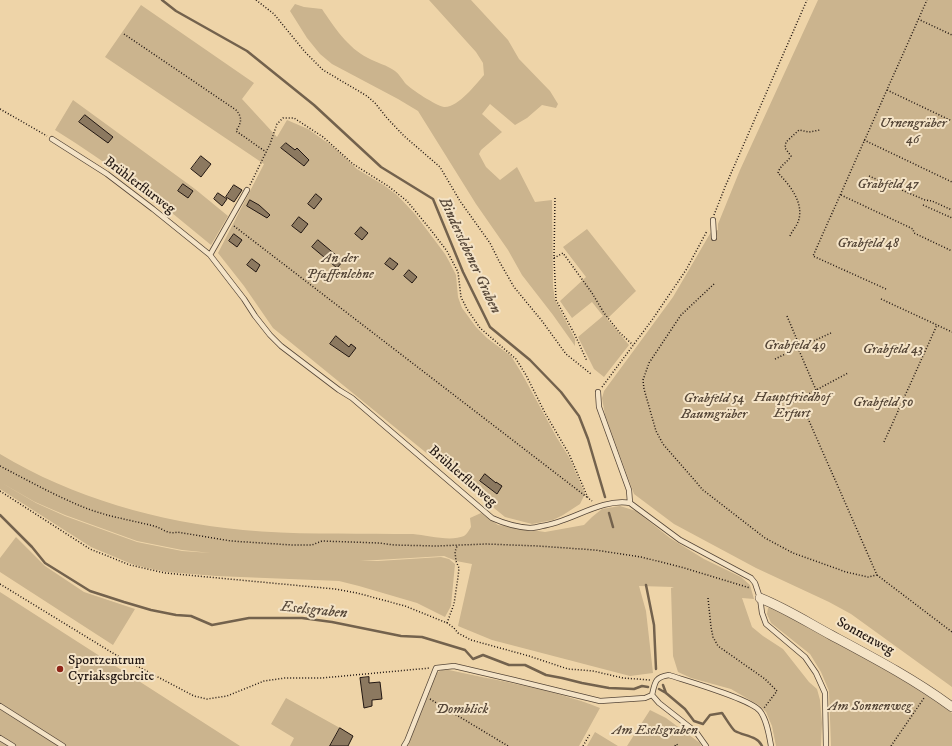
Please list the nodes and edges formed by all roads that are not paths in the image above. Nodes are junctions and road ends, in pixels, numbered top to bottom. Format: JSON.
{"nodes":[{"id":1,"x":52,"y":139,"type":"road end"},
{"id":2,"x":247,"y":190,"type":"road end"},
{"id":3,"x":713,"y":220,"type":"road end"},
{"id":4,"x":714,"y":238,"type":"dead end"},
{"id":5,"x":210,"y":255,"type":"junction"},
{"id":6,"x":598,"y":392,"type":"road end"},
{"id":7,"x":630,"y":503,"type":"junction"},
{"id":8,"x":759,"y":594,"type":"junction"},
{"id":9,"x":652,"y":695,"type":"junction"},
{"id":10,"x":0,"y":706,"type":"edge"},
{"id":11,"x":952,"y":707,"type":"edge"},
{"id":12,"x":0,"y":738,"type":"edge"},
{"id":13,"x":13,"y":746,"type":"edge"},
{"id":14,"x":63,"y":746,"type":"edge"},
{"id":15,"x":404,"y":746,"type":"edge"},
{"id":16,"x":706,"y":746,"type":"edge"},
{"id":17,"x":771,"y":746,"type":"edge"},
{"id":18,"x":826,"y":746,"type":"edge"}],
"edges":[{"from":1,"to":5,"type":"lane","name":"Brühlerflurweg"},
{"from":2,"to":5,"type":"lane"},
{"from":3,"to":4,"type":"lane"},
{"from":5,"to":7,"type":"lane","name":"Brühlerflurweg"},
{"from":6,"to":7,"type":"lane"},
{"from":7,"to":8,"type":"lane"},
{"from":8,"to":11,"type":"street","name":"Sonnenweg"},
{"from":8,"to":18,"type":"lane"},
{"from":9,"to":15,"type":"lane"},
{"from":9,"to":16,"type":"lane"},
{"from":9,"to":17,"type":"lane"},
{"from":10,"to":14,"type":"lane"},
{"from":12,"to":13,"type":"lane"}]}
